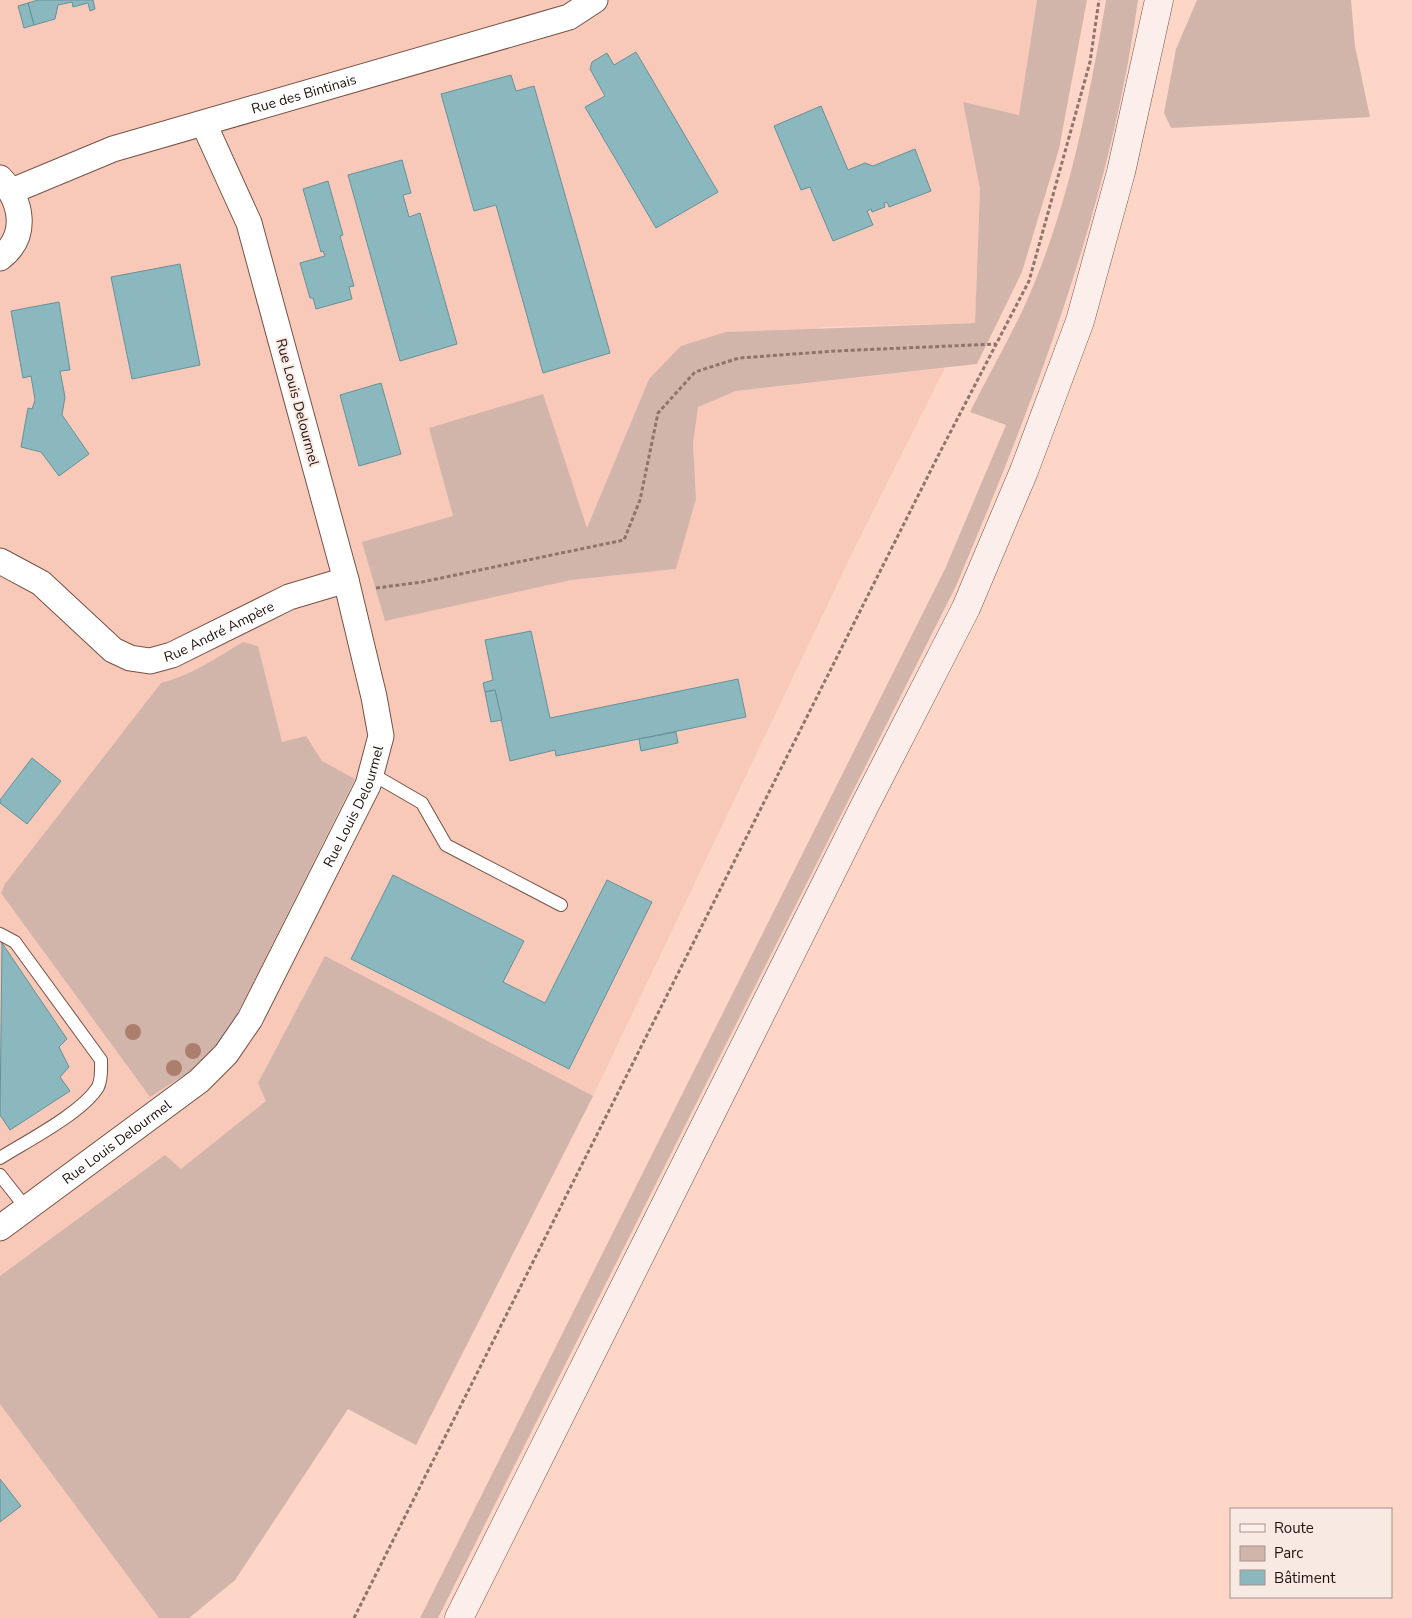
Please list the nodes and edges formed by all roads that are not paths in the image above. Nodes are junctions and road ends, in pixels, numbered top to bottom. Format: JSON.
{"nodes":[{"id":1,"x":595,"y":0,"type":"edge"},
{"id":2,"x":1157,"y":5,"type":"edge"},
{"id":3,"x":204,"y":124,"type":"junction"},
{"id":4,"x":6,"y":185,"type":"edge"},
{"id":5,"x":0,"y":258,"type":"edge"},
{"id":6,"x":0,"y":561,"type":"edge"},
{"id":7,"x":348,"y":587,"type":"junction"},
{"id":8,"x":372,"y":774,"type":"junction"},
{"id":9,"x":560,"y":905,"type":"dead end"},
{"id":10,"x":0,"y":934,"type":"edge"},
{"id":11,"x":0,"y":1158,"type":"edge"},
{"id":12,"x":0,"y":1175,"type":"edge"},
{"id":13,"x":26,"y":1208,"type":"junction"},
{"id":14,"x":0,"y":1228,"type":"edge"},
{"id":15,"x":459,"y":1618,"type":"edge"}],
"edges":[{"from":1,"to":3,"type":"street","name":"Rue des Bintinais"},
{"from":2,"to":15,"type":"main road"},
{"from":3,"to":4,"type":"street","name":"Rue des Bintinais"},
{"from":3,"to":7,"type":"street","name":"Rue Louis Delourmel"},
{"from":4,"to":5,"type":"street"},
{"from":6,"to":7,"type":"street","name":"Rue André Ampère"},
{"from":7,"to":8,"type":"street","name":"Rue Louis Delourmel"},
{"from":8,"to":9,"type":"lane"},
{"from":8,"to":13,"type":"street","name":"Rue Louis Delourmel"},
{"from":10,"to":11,"type":"lane"},
{"from":12,"to":13,"type":"lane"},
{"from":13,"to":14,"type":"street","name":"Rue Louis Delourmel"}]}
